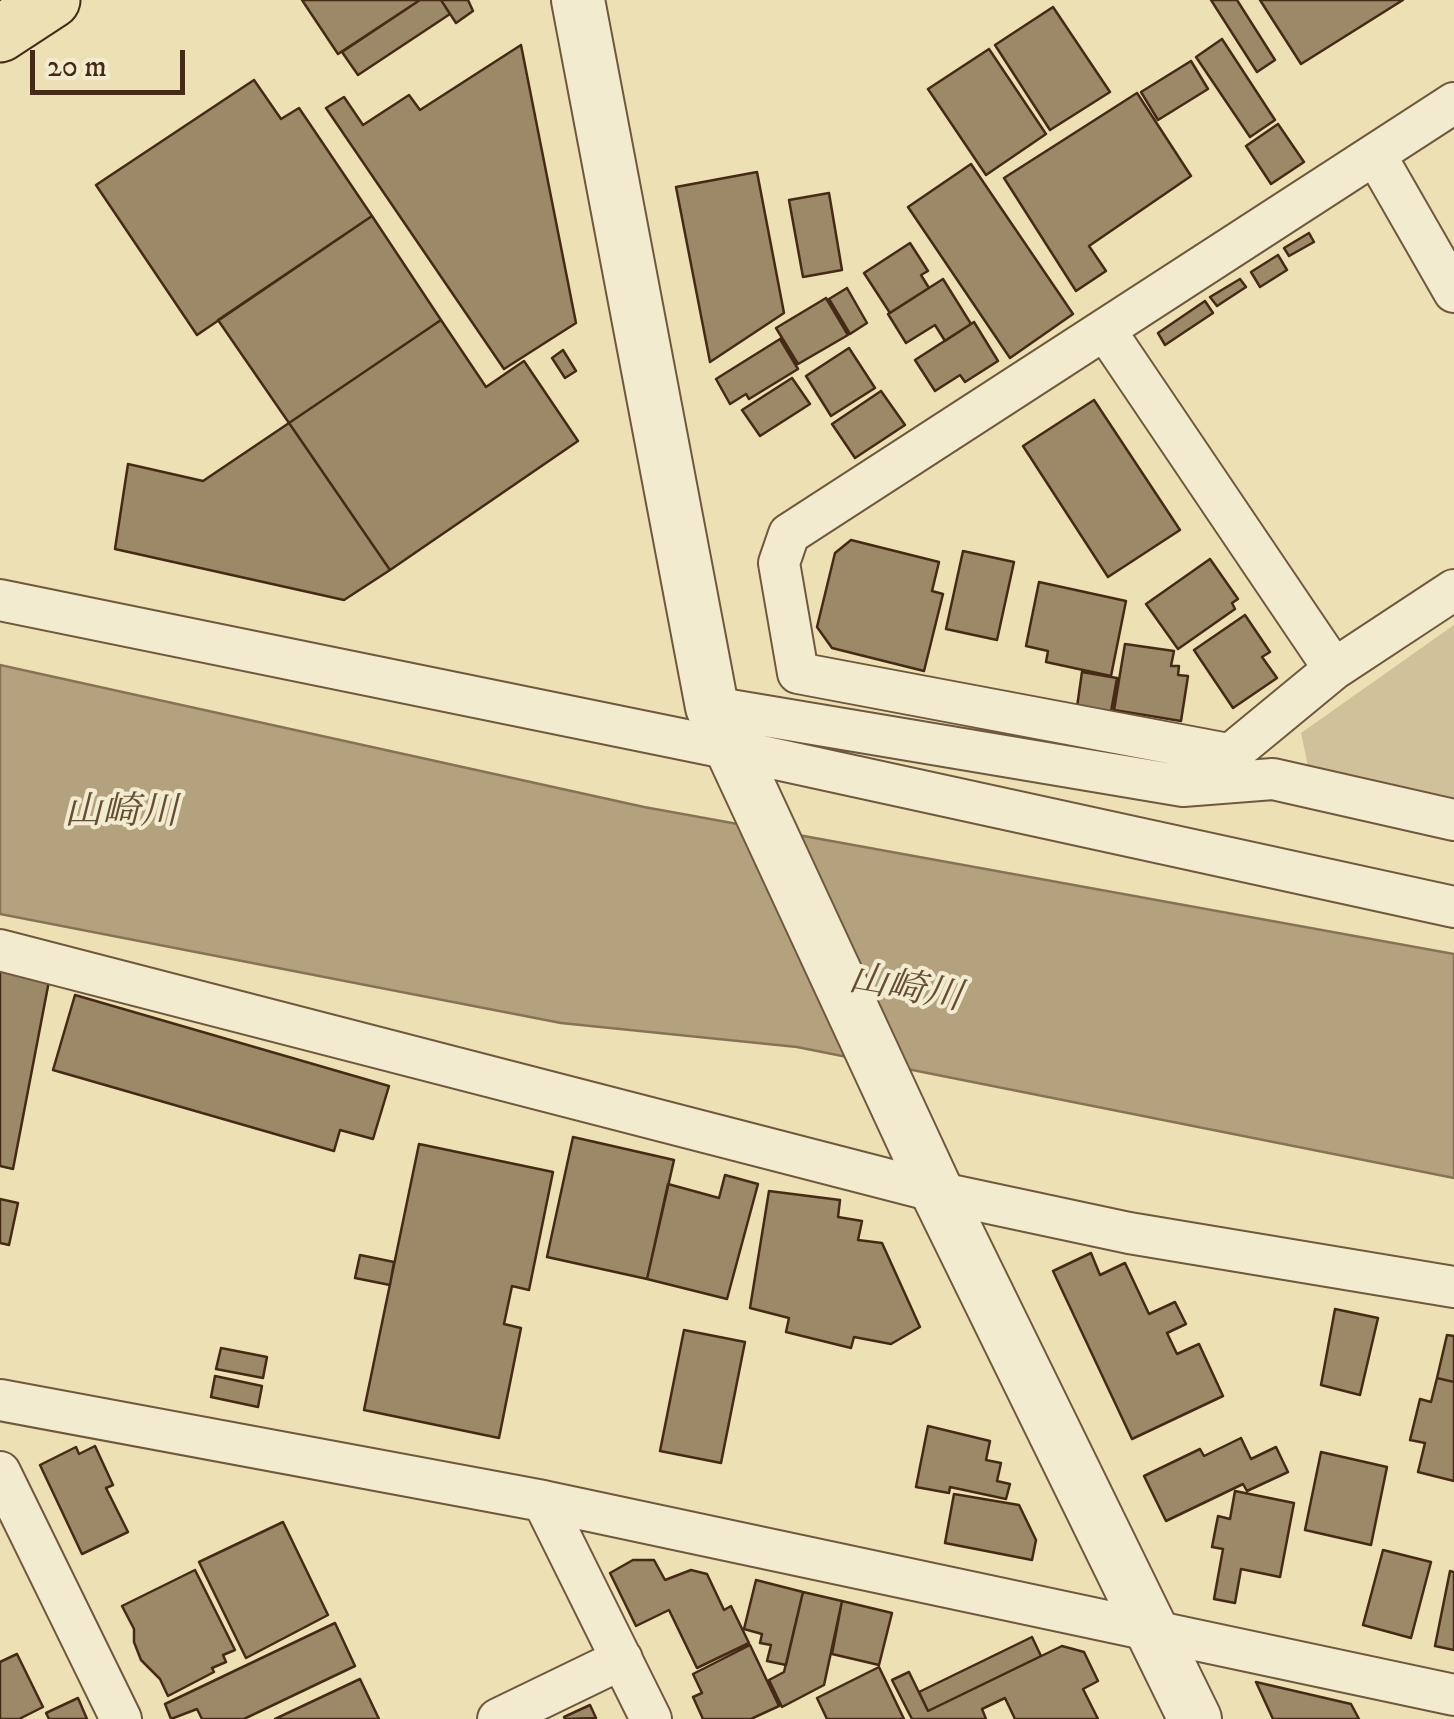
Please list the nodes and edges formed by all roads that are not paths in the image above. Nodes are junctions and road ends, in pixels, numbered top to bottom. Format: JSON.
{"nodes":[{"id":1,"x":52,"y":0,"type":"edge"},
{"id":2,"x":578,"y":0,"type":"edge"},
{"id":3,"x":0,"y":34,"type":"edge"},
{"id":4,"x":1454,"y":103,"type":"edge"},
{"id":5,"x":1376,"y":156,"type":"junction"},
{"id":6,"x":1454,"y":292,"type":"edge"},
{"id":7,"x":1105,"y":330,"type":"junction"},
{"id":8,"x":1454,"y":590,"type":"edge"},
{"id":9,"x":0,"y":600,"type":"edge"},
{"id":10,"x":1334,"y":669,"type":"junction"},
{"id":11,"x":728,"y":743,"type":"junction"},
{"id":12,"x":1228,"y":754,"type":"junction"},
{"id":13,"x":1193,"y":788,"type":"junction"},
{"id":14,"x":1454,"y":820,"type":"edge"},
{"id":15,"x":1454,"y":908,"type":"edge"},
{"id":16,"x":0,"y":950,"type":"edge"},
{"id":17,"x":931,"y":1179,"type":"junction"},
{"id":18,"x":1454,"y":1286,"type":"edge"},
{"id":19,"x":0,"y":1400,"type":"edge"},
{"id":20,"x":0,"y":1472,"type":"edge"},
{"id":21,"x":543,"y":1501,"type":"junction"},
{"id":22,"x":1152,"y":1631,"type":"junction"},
{"id":23,"x":622,"y":1659,"type":"junction"},
{"id":24,"x":1454,"y":1695,"type":"edge"},
{"id":25,"x":121,"y":1719,"type":"edge"},
{"id":26,"x":498,"y":1719,"type":"edge"},
{"id":27,"x":651,"y":1719,"type":"edge"},
{"id":28,"x":1195,"y":1719,"type":"edge"}],
"edges":[{"from":1,"to":3,"type":"highway"},
{"from":2,"to":11,"type":"street"},
{"from":4,"to":5,"type":"street"},
{"from":5,"to":6,"type":"street"},
{"from":5,"to":7,"type":"street"},
{"from":7,"to":10,"type":"street"},
{"from":7,"to":12,"type":"street"},
{"from":8,"to":10,"type":"street"},
{"from":9,"to":11,"type":"street"},
{"from":10,"to":12,"type":"street"},
{"from":11,"to":13,"type":"street"},
{"from":11,"to":15,"type":"street"},
{"from":11,"to":17,"type":"street"},
{"from":12,"to":13,"type":"street"},
{"from":13,"to":14,"type":"street"},
{"from":16,"to":17,"type":"street"},
{"from":17,"to":18,"type":"street"},
{"from":17,"to":22,"type":"street"},
{"from":19,"to":21,"type":"street"},
{"from":20,"to":25,"type":"street"},
{"from":21,"to":22,"type":"street"},
{"from":21,"to":23,"type":"street"},
{"from":22,"to":24,"type":"street"},
{"from":22,"to":28,"type":"street"},
{"from":23,"to":26,"type":"street"},
{"from":23,"to":27,"type":"street"}]}
